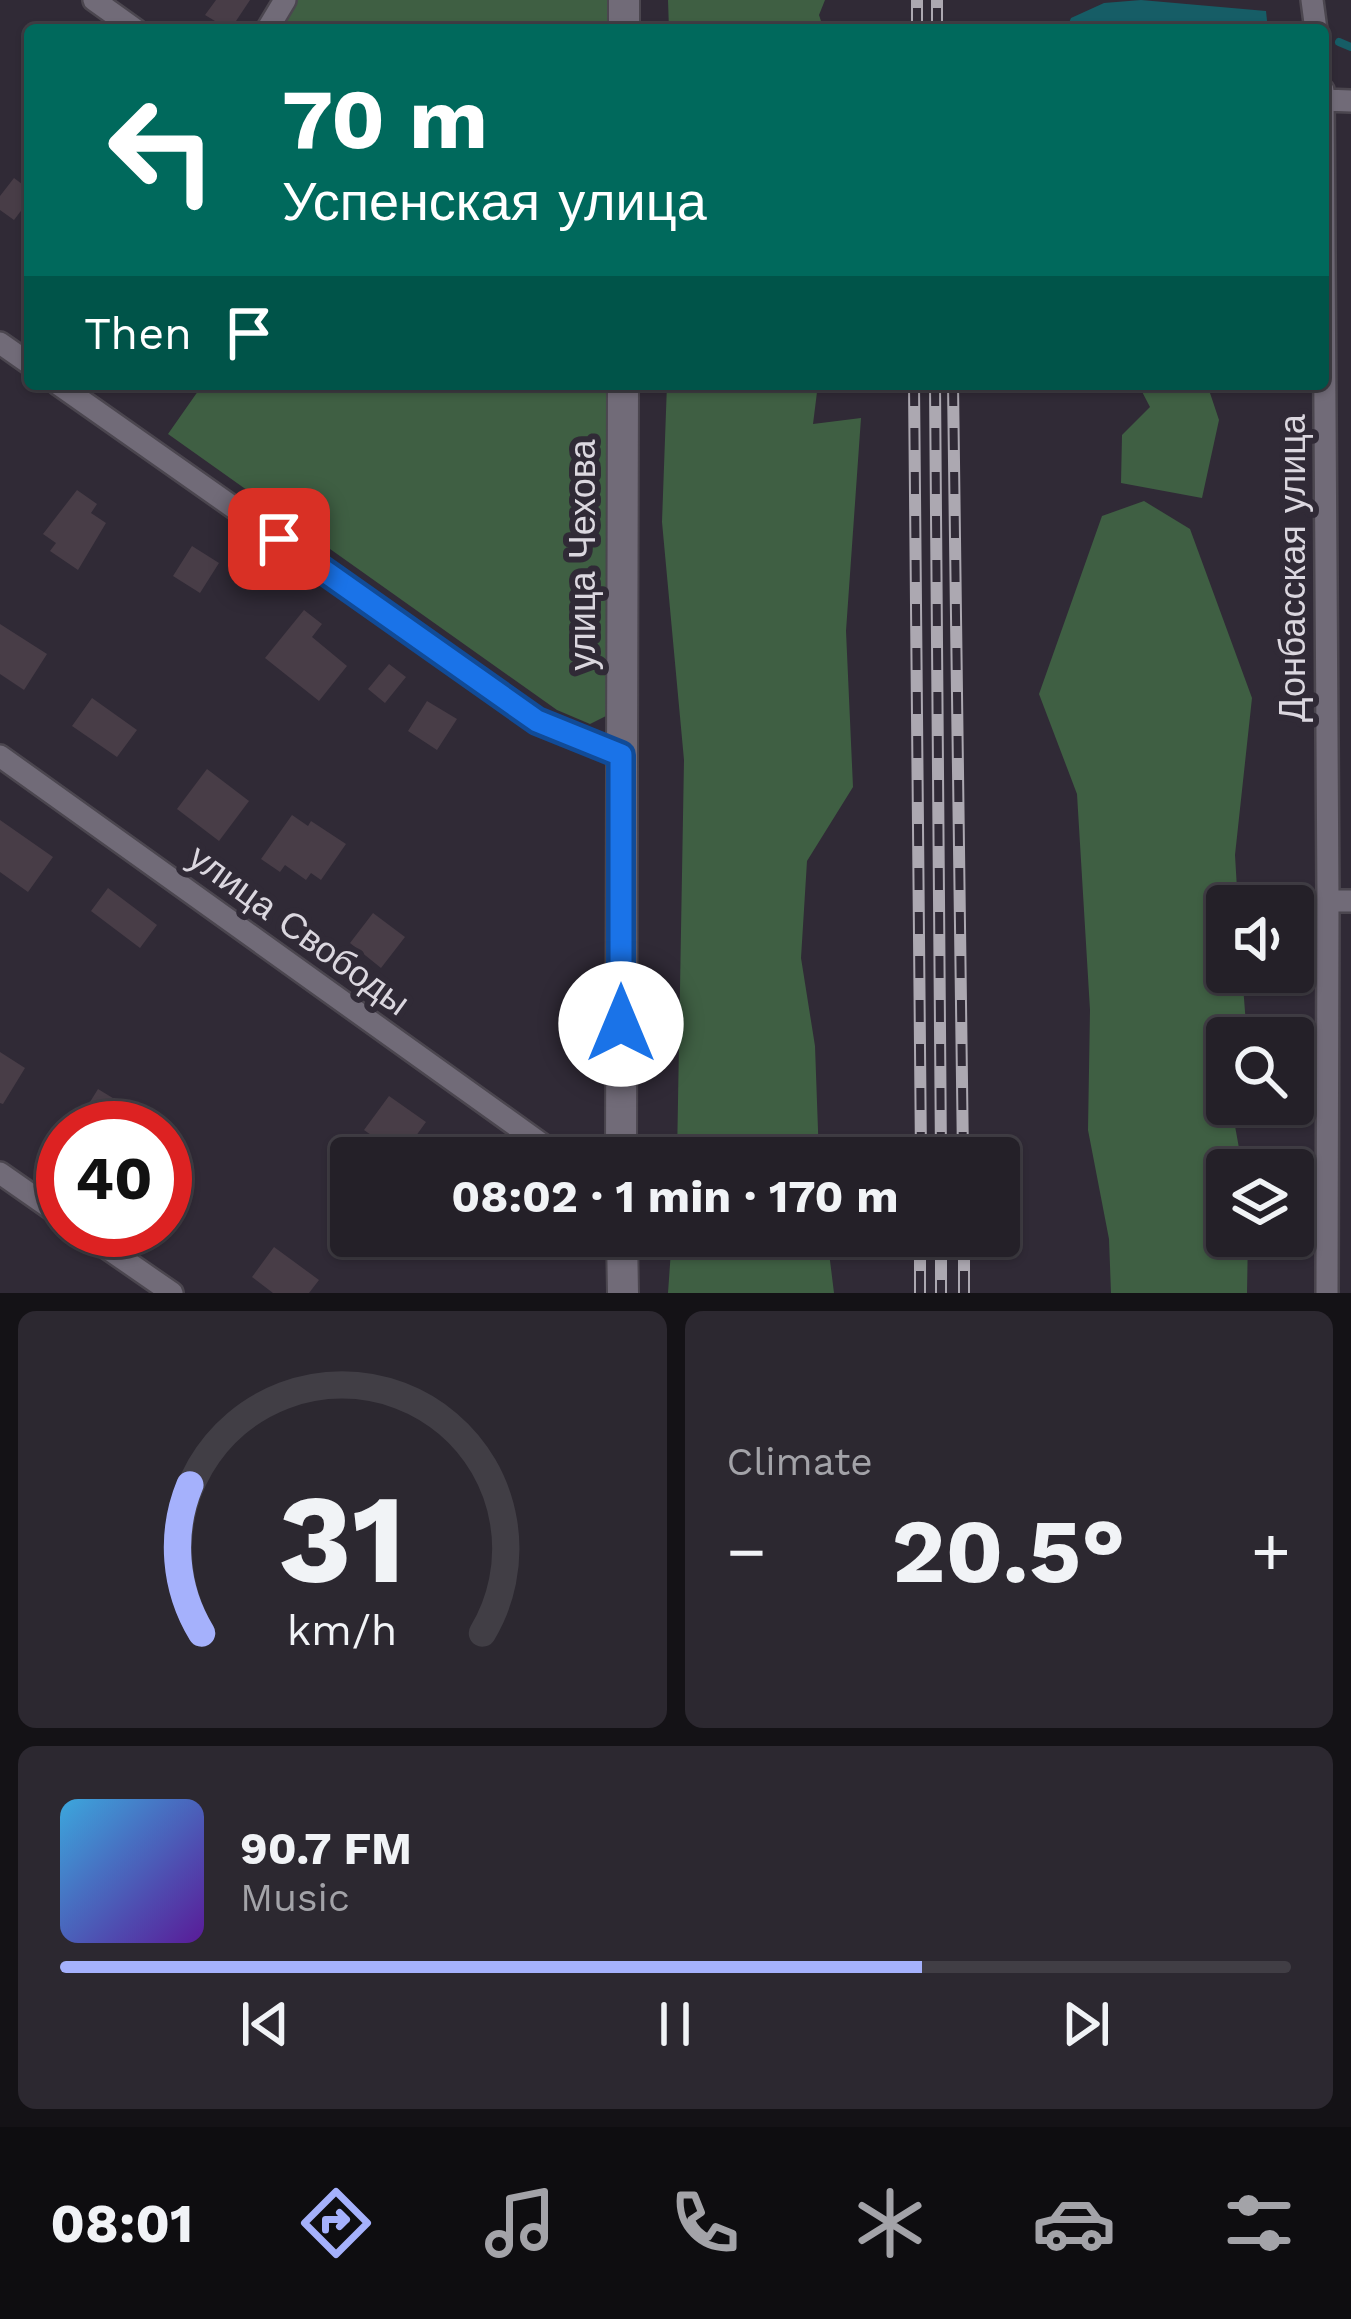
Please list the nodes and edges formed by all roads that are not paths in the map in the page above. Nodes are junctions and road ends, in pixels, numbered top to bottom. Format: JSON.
{"nodes":[{"id":1,"x":94,"y":0,"type":"edge"},
{"id":2,"x":128,"y":24,"type":"edge"},
{"id":3,"x":67,"y":390,"type":"edge"},
{"id":4,"x":623,"y":390,"type":"edge"},
{"id":5,"x":1325,"y":390,"type":"edge"},
{"id":6,"x":0,"y":755,"type":"edge"},
{"id":7,"x":621,"y":755,"type":"junction"},
{"id":8,"x":1328,"y":901,"type":"junction"},
{"id":9,"x":1351,"y":901,"type":"edge"},
{"id":10,"x":532,"y":1137,"type":"edge"},
{"id":11,"x":621,"y":1137,"type":"edge"},
{"id":12,"x":0,"y":1173,"type":"edge"},
{"id":13,"x":36,"y":1198,"type":"edge"},
{"id":14,"x":120,"y":1257,"type":"edge"},
{"id":15,"x":622,"y":1257,"type":"edge"},
{"id":16,"x":172,"y":1293,"type":"edge"},
{"id":17,"x":622,"y":1293,"type":"edge"},
{"id":18,"x":1328,"y":1293,"type":"edge"}],
"edges":[{"from":1,"to":2,"type":"street"},
{"from":3,"to":7,"type":"street"},
{"from":4,"to":7,"type":"street","name":"улица Чехова"},
{"from":5,"to":8,"type":"street","name":"Донбасская улица"},
{"from":6,"to":10,"type":"street","name":"улица Свободы"},
{"from":7,"to":11,"type":"street","name":"улица Чехова"},
{"from":8,"to":9,"type":"street"},
{"from":8,"to":18,"type":"street","name":"Донбасская улица"},
{"from":12,"to":13,"type":"street"},
{"from":14,"to":16,"type":"street"},
{"from":15,"to":17,"type":"street"}]}
